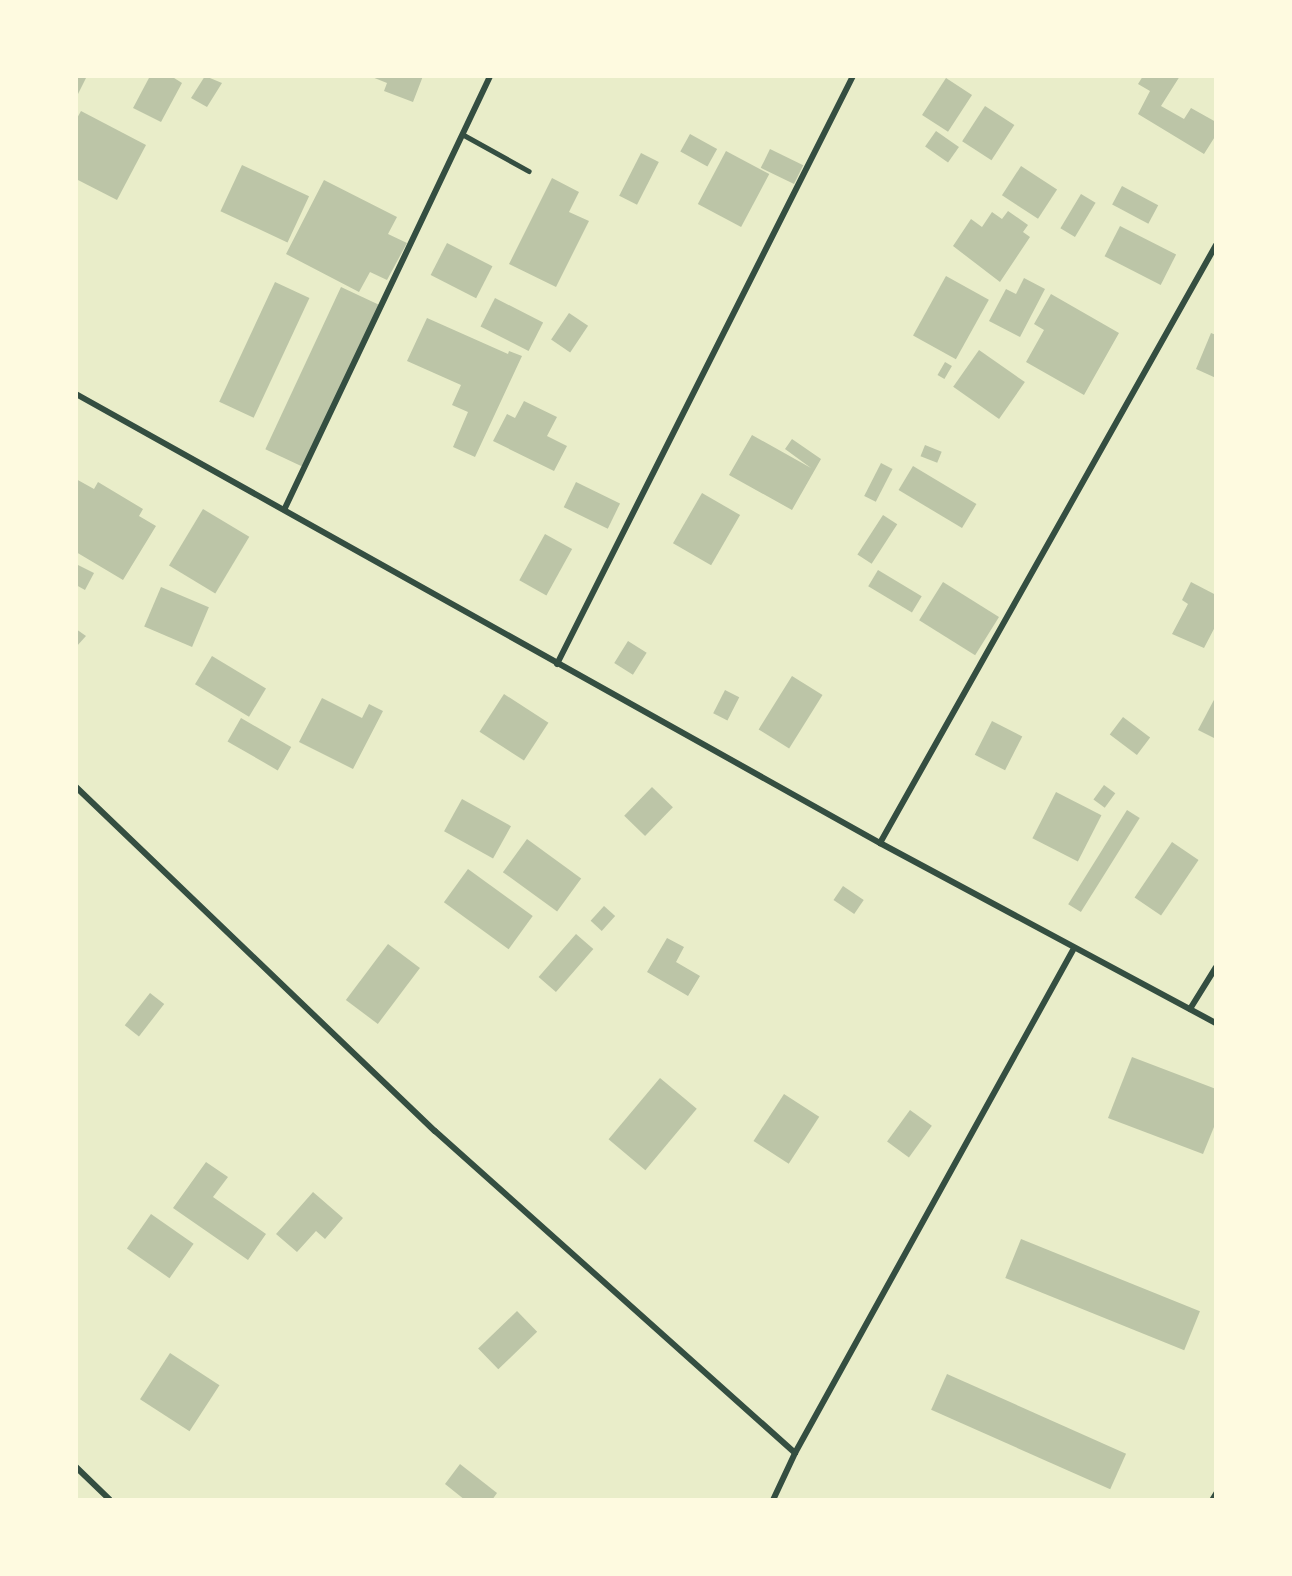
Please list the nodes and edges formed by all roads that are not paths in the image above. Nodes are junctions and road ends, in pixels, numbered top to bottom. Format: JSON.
{"nodes":[{"id":1,"x":490,"y":76,"type":"edge"},
{"id":2,"x":853,"y":76,"type":"edge"},
{"id":3,"x":464,"y":135,"type":"junction"},
{"id":4,"x":529,"y":171,"type":"dead end"},
{"id":5,"x":1215,"y":245,"type":"edge"},
{"id":6,"x":76,"y":394,"type":"edge"},
{"id":7,"x":285,"y":508,"type":"junction"},
{"id":8,"x":557,"y":664,"type":"junction"},
{"id":9,"x":76,"y":787,"type":"edge"},
{"id":10,"x":880,"y":843,"type":"junction"},
{"id":11,"x":1073,"y":950,"type":"junction"},
{"id":12,"x":1215,"y":967,"type":"edge"},
{"id":13,"x":1190,"y":1009,"type":"junction"},
{"id":14,"x":1215,"y":1023,"type":"edge"},
{"id":15,"x":795,"y":1453,"type":"junction"},
{"id":16,"x":76,"y":1467,"type":"edge"},
{"id":17,"x":110,"y":1500,"type":"edge"},
{"id":18,"x":773,"y":1500,"type":"edge"}],
"edges":[{"from":1,"to":3,"type":"street"},
{"from":2,"to":8,"type":"street"},
{"from":3,"to":4,"type":"lane"},
{"from":3,"to":7,"type":"street"},
{"from":5,"to":10,"type":"street"},
{"from":6,"to":7,"type":"street"},
{"from":7,"to":8,"type":"street"},
{"from":8,"to":10,"type":"street"},
{"from":9,"to":15,"type":"street"},
{"from":10,"to":11,"type":"street"},
{"from":11,"to":13,"type":"street"},
{"from":11,"to":15,"type":"street"},
{"from":12,"to":13,"type":"street"},
{"from":13,"to":14,"type":"street"},
{"from":15,"to":18,"type":"street"},
{"from":16,"to":17,"type":"street"}]}
